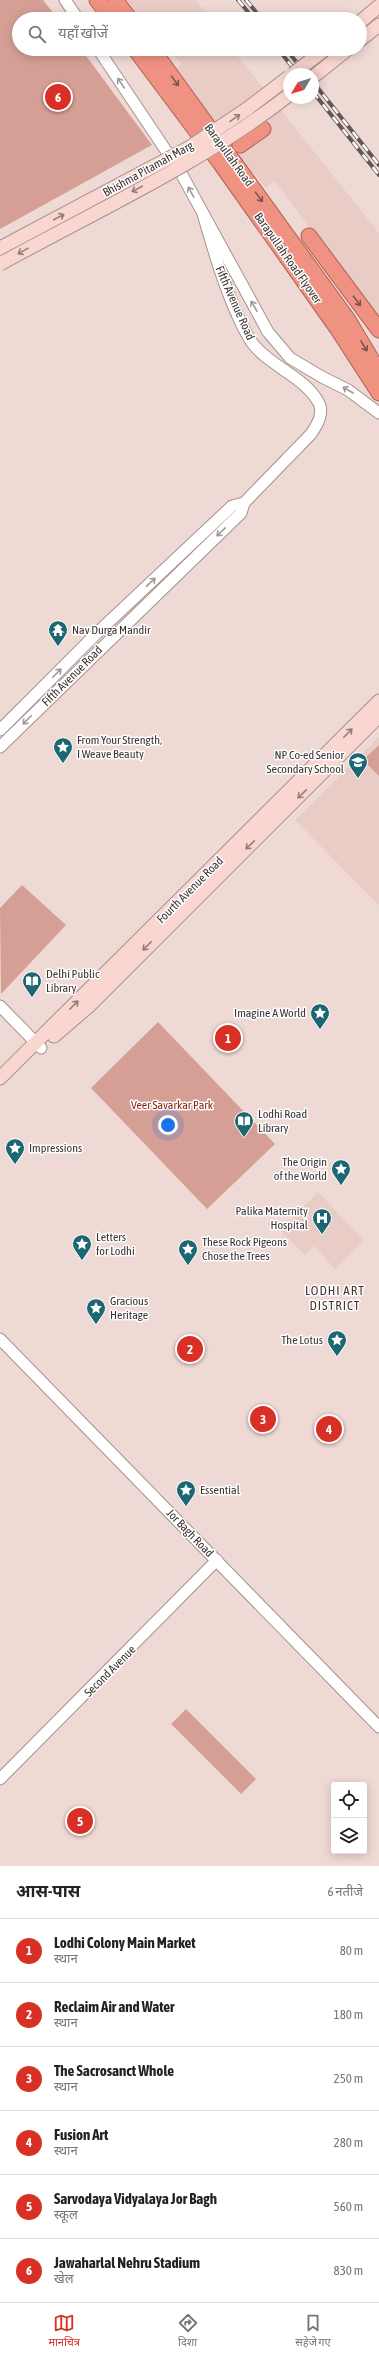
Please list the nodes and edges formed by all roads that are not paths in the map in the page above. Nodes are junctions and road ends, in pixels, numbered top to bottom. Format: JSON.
{"nodes":[{"id":1,"x":66,"y":0,"type":"edge"},
{"id":2,"x":97,"y":0,"type":"edge"},
{"id":3,"x":114,"y":0,"type":"edge"},
{"id":4,"x":379,"y":6,"type":"edge"},
{"id":5,"x":74,"y":12,"type":"edge"},
{"id":6,"x":106,"y":12,"type":"edge"},
{"id":7,"x":124,"y":12,"type":"edge"},
{"id":8,"x":367,"y":16,"type":"edge"},
{"id":9,"x":379,"y":24,"type":"edge"},
{"id":10,"x":367,"y":34,"type":"edge"},
{"id":11,"x":103,"y":56,"type":"edge"},
{"id":12,"x":140,"y":56,"type":"edge"},
{"id":13,"x":157,"y":56,"type":"edge"},
{"id":14,"x":316,"y":56,"type":"edge"},
{"id":15,"x":339,"y":56,"type":"edge"},
{"id":16,"x":301,"y":68,"type":"edge"},
{"id":17,"x":319,"y":72,"type":"edge"},
{"id":18,"x":283,"y":82,"type":"edge"},
{"id":19,"x":283,"y":99,"type":"edge"},
{"id":20,"x":193,"y":126,"type":"joint"},
{"id":21,"x":263,"y":129,"type":"dead end"},
{"id":22,"x":240,"y":145,"type":"dead end"},
{"id":23,"x":203,"y":214,"type":"junction"},
{"id":24,"x":309,"y":236,"type":"dead end"},
{"id":25,"x":0,"y":248,"type":"edge"},
{"id":26,"x":320,"y":251,"type":"junction"},
{"id":27,"x":306,"y":261,"type":"junction"},
{"id":28,"x":0,"y":264,"type":"edge"},
{"id":29,"x":342,"y":281,"type":"junction"},
{"id":30,"x":327,"y":291,"type":"junction"},
{"id":31,"x":343,"y":324,"type":"junction"},
{"id":32,"x":379,"y":330,"type":"edge"},
{"id":33,"x":379,"y":372,"type":"edge"},
{"id":34,"x":379,"y":393,"type":"edge"},
{"id":35,"x":379,"y":413,"type":"edge"},
{"id":36,"x":244,"y":503,"type":"junction"},
{"id":37,"x":379,"y":702,"type":"edge"},
{"id":38,"x":379,"y":716,"type":"edge"},
{"id":39,"x":0,"y":730,"type":"edge"},
{"id":40,"x":0,"y":747,"type":"edge"},
{"id":41,"x":0,"y":1006,"type":"edge"},
{"id":42,"x":38,"y":1045,"type":"junction"},
{"id":43,"x":0,"y":1078,"type":"edge"},
{"id":44,"x":0,"y":1090,"type":"edge"},
{"id":45,"x":0,"y":1339,"type":"edge"},
{"id":46,"x":217,"y":1560,"type":"junction"},
{"id":47,"x":379,"y":1727,"type":"edge"},
{"id":48,"x":0,"y":1779,"type":"edge"}],
"edges":[{"from":1,"to":5,"type":"street"},
{"from":2,"to":6,"type":"highway"},
{"from":3,"to":7,"type":"highway"},
{"from":4,"to":8,"type":"main road"},
{"from":9,"to":10,"type":"main road"},
{"from":23,"to":11,"type":"street","one_way":true},
{"from":12,"to":20,"type":"highway","name":"Barapullah Road"},
{"from":13,"to":27,"type":"highway","name":"Barapullah Road","one_way":true},
{"from":14,"to":16,"type":"main road","bridge":true},
{"from":15,"to":17,"type":"main road"},
{"from":25,"to":18,"type":"main road","name":"Bhishma Pitamah Marg","one_way":true,"bridge":true},
{"from":19,"to":28,"type":"main road","name":"Bhishma Pitamah Marg","one_way":true,"bridge":true},
{"from":20,"to":31,"type":"highway","name":"Barapullah Road Flyover"},
{"from":21,"to":22,"type":"highway"},
{"from":35,"to":23,"type":"street","one_way":true},
{"from":23,"to":36,"type":"street","name":"Fifth Avenue Road"},
{"from":24,"to":26,"type":"highway"},
{"from":26,"to":27,"type":"highway"},
{"from":26,"to":29,"type":"highway"},
{"from":27,"to":30,"type":"highway","name":"Barapullah Road Flyover"},
{"from":29,"to":30,"type":"highway"},
{"from":29,"to":32,"type":"highway","one_way":true},
{"from":30,"to":31,"type":"highway","name":"Barapullah Road Flyover"},
{"from":31,"to":33,"type":"highway","name":"Barapullah Road Flyover","one_way":true},
{"from":31,"to":34,"type":"highway","name":"Barapullah Road Flyover"},
{"from":39,"to":36,"type":"street","name":"Fifth Avenue Road","one_way":true},
{"from":36,"to":40,"type":"street","name":"Fifth Avenue Road","one_way":true},
{"from":42,"to":37,"type":"main road","name":"Fourth Avenue Road","one_way":true},
{"from":38,"to":42,"type":"main road","name":"Fourth Avenue Road","one_way":true},
{"from":41,"to":42,"type":"street"},
{"from":42,"to":43,"type":"main road","name":"Fourth Avenue Road"},
{"from":42,"to":44,"type":"main road","name":"Fourth Avenue Road"},
{"from":45,"to":46,"type":"street","name":"Jor Bagh Road"},
{"from":46,"to":47,"type":"street","name":"Jor Bagh Road"},
{"from":46,"to":48,"type":"street","name":"Second Avenue"}]}
